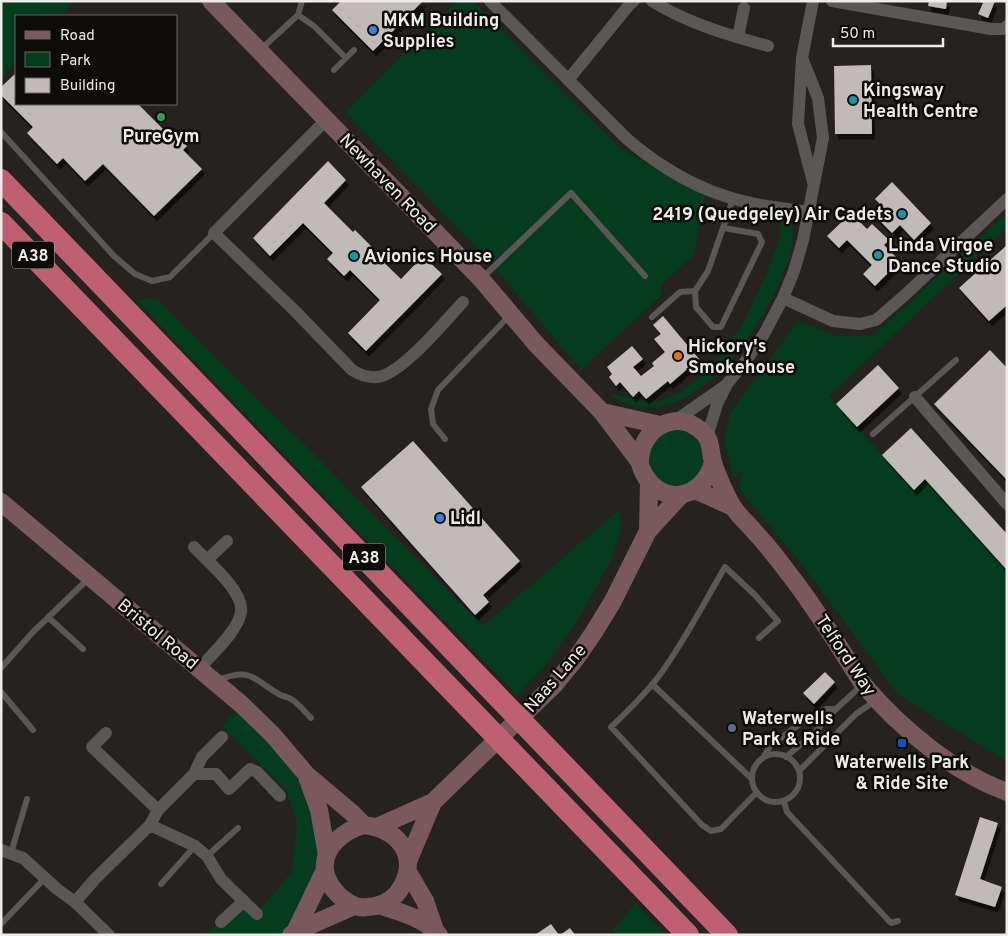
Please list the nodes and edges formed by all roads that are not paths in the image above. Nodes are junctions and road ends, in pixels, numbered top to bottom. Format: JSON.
{"nodes":[{"id":1,"x":211,"y":1,"type":"edge"},
{"id":2,"x":302,"y":1,"type":"edge"},
{"id":3,"x":490,"y":1,"type":"edge"},
{"id":4,"x":634,"y":1,"type":"edge"},
{"id":5,"x":652,"y":1,"type":"edge"},
{"id":6,"x":813,"y":1,"type":"edge"},
{"id":7,"x":832,"y":1,"type":"edge"},
{"id":8,"x":744,"y":8,"type":"dead end"},
{"id":9,"x":298,"y":15,"type":"junction"},
{"id":10,"x":1007,"y":26,"type":"edge"},
{"id":11,"x":738,"y":37,"type":"junction"},
{"id":12,"x":768,"y":46,"type":"dead end"},
{"id":13,"x":354,"y":50,"type":"dead end"},
{"id":14,"x":259,"y":51,"type":"junction"},
{"id":15,"x":346,"y":58,"type":"junction"},
{"id":16,"x":802,"y":58,"type":"junction"},
{"id":17,"x":334,"y":70,"type":"dead end"},
{"id":18,"x":568,"y":80,"type":"junction"},
{"id":19,"x":326,"y":120,"type":"junction"},
{"id":20,"x":1,"y":132,"type":"edge"},
{"id":21,"x":1,"y":180,"type":"edge"},
{"id":22,"x":813,"y":184,"type":"junction"},
{"id":23,"x":733,"y":199,"type":"junction"},
{"id":24,"x":1007,"y":199,"type":"edge"},
{"id":25,"x":810,"y":212,"type":"junction"},
{"id":26,"x":1,"y":223,"type":"edge"},
{"id":27,"x":724,"y":228,"type":"junction"},
{"id":28,"x":214,"y":233,"type":"junction"},
{"id":29,"x":645,"y":276,"type":"dead end"},
{"id":30,"x":481,"y":279,"type":"junction"},
{"id":31,"x":695,"y":291,"type":"junction"},
{"id":32,"x":784,"y":298,"type":"junction"},
{"id":33,"x":464,"y":302,"type":"dead end"},
{"id":34,"x":512,"y":314,"type":"junction"},
{"id":35,"x":652,"y":317,"type":"dead end"},
{"id":36,"x":956,"y":360,"type":"dead end"},
{"id":37,"x":727,"y":384,"type":"junction"},
{"id":38,"x":915,"y":397,"type":"junction"},
{"id":39,"x":602,"y":412,"type":"junction"},
{"id":40,"x":668,"y":423,"type":"junction"},
{"id":41,"x":873,"y":434,"type":"dead end"},
{"id":42,"x":707,"y":436,"type":"junction"},
{"id":43,"x":445,"y":439,"type":"dead end"},
{"id":44,"x":639,"y":461,"type":"junction"},
{"id":45,"x":713,"y":462,"type":"junction"},
{"id":46,"x":649,"y":482,"type":"junction"},
{"id":47,"x":688,"y":492,"type":"junction"},
{"id":48,"x":1,"y":502,"type":"edge"},
{"id":49,"x":1007,"y":504,"type":"edge"},
{"id":50,"x":733,"y":507,"type":"junction"},
{"id":51,"x":648,"y":531,"type":"junction"},
{"id":52,"x":226,"y":541,"type":"dead end"},
{"id":53,"x":194,"y":547,"type":"dead end"},
{"id":54,"x":207,"y":560,"type":"junction"},
{"id":55,"x":90,"y":577,"type":"junction"},
{"id":56,"x":48,"y":617,"type":"junction"},
{"id":57,"x":759,"y":638,"type":"dead end"},
{"id":58,"x":83,"y":649,"type":"dead end"},
{"id":59,"x":1,"y":668,"type":"edge"},
{"id":60,"x":199,"y":669,"type":"junction"},
{"id":61,"x":214,"y":681,"type":"junction"},
{"id":62,"x":652,"y":684,"type":"junction"},
{"id":63,"x":863,"y":684,"type":"junction"},
{"id":64,"x":1,"y":692,"type":"edge"},
{"id":65,"x":876,"y":700,"type":"junction"},
{"id":66,"x":836,"y":709,"type":"junction"},
{"id":67,"x":311,"y":718,"type":"dead end"},
{"id":68,"x":34,"y":730,"type":"dead end"},
{"id":69,"x":106,"y":733,"type":"dead end"},
{"id":70,"x":222,"y":737,"type":"dead end"},
{"id":71,"x":786,"y":756,"type":"junction"},
{"id":72,"x":763,"y":758,"type":"junction"},
{"id":73,"x":799,"y":770,"type":"junction"},
{"id":74,"x":194,"y":774,"type":"junction"},
{"id":75,"x":306,"y":774,"type":"junction"},
{"id":76,"x":752,"y":779,"type":"junction"},
{"id":77,"x":1007,"y":792,"type":"edge"},
{"id":78,"x":756,"y":793,"type":"junction"},
{"id":79,"x":280,"y":796,"type":"dead end"},
{"id":80,"x":27,"y":799,"type":"dead end"},
{"id":81,"x":433,"y":802,"type":"junction"},
{"id":82,"x":784,"y":802,"type":"junction"},
{"id":83,"x":158,"y":810,"type":"junction"},
{"id":84,"x":150,"y":825,"type":"junction"},
{"id":85,"x":371,"y":826,"type":"junction"},
{"id":86,"x":238,"y":828,"type":"dead end"},
{"id":87,"x":195,"y":846,"type":"junction"},
{"id":88,"x":6,"y":852,"type":"edge"},
{"id":89,"x":207,"y":856,"type":"junction"},
{"id":90,"x":326,"y":862,"type":"junction"},
{"id":91,"x":408,"y":866,"type":"junction"},
{"id":92,"x":45,"y":878,"type":"junction"},
{"id":93,"x":160,"y":884,"type":"dead end"},
{"id":94,"x":244,"y":901,"type":"junction"},
{"id":95,"x":75,"y":902,"type":"junction"},
{"id":96,"x":354,"y":906,"type":"junction"},
{"id":97,"x":379,"y":906,"type":"junction"},
{"id":98,"x":257,"y":914,"type":"dead end"},
{"id":99,"x":898,"y":921,"type":"dead end"},
{"id":100,"x":221,"y":922,"type":"dead end"},
{"id":101,"x":1,"y":924,"type":"edge"},
{"id":102,"x":437,"y":932,"type":"edge"},
{"id":103,"x":293,"y":933,"type":"edge"},
{"id":104,"x":109,"y":935,"type":"edge"},
{"id":105,"x":688,"y":935,"type":"edge"},
{"id":106,"x":727,"y":935,"type":"edge"}],
"edges":[{"from":1,"to":14,"type":"street","name":"Newhaven Road"},
{"from":2,"to":9,"type":"lane"},
{"from":3,"to":18,"type":"street"},
{"from":4,"to":18,"type":"street"},
{"from":5,"to":11,"type":"street"},
{"from":6,"to":16,"type":"street"},
{"from":7,"to":10,"type":"street"},
{"from":8,"to":11,"type":"street"},
{"from":9,"to":14,"type":"lane"},
{"from":9,"to":15,"type":"lane"},
{"from":11,"to":12,"type":"street"},
{"from":13,"to":15,"type":"lane"},
{"from":14,"to":19,"type":"street","name":"Newhaven Road"},
{"from":15,"to":17,"type":"lane"},
{"from":16,"to":22,"type":"street"},
{"from":16,"to":22,"type":"street"},
{"from":18,"to":23,"type":"street"},
{"from":19,"to":28,"type":"street"},
{"from":19,"to":30,"type":"street","name":"Newhaven Road"},
{"from":20,"to":28,"type":"lane"},
{"from":21,"to":106,"type":"highway","number":"A38"},
{"from":22,"to":25,"type":"street"},
{"from":23,"to":25,"type":"street"},
{"from":23,"to":27,"type":"lane"},
{"from":24,"to":32,"type":"street"},
{"from":25,"to":32,"type":"street"},
{"from":26,"to":105,"type":"highway","number":"A38"},
{"from":27,"to":31,"type":"lane"},
{"from":27,"to":31,"type":"lane"},
{"from":28,"to":33,"type":"street"},
{"from":29,"to":30,"type":"lane"},
{"from":30,"to":34,"type":"street","name":"Newhaven Road"},
{"from":31,"to":35,"type":"lane"},
{"from":32,"to":37,"type":"street"},
{"from":34,"to":39,"type":"street","name":"Newhaven Road"},
{"from":34,"to":43,"type":"lane"},
{"from":36,"to":38,"type":"lane"},
{"from":37,"to":40,"type":"street"},
{"from":37,"to":42,"type":"street"},
{"from":38,"to":41,"type":"lane"},
{"from":38,"to":49,"type":"street"},
{"from":39,"to":40,"type":"street"},
{"from":39,"to":44,"type":"street","name":"Newhaven Road"},
{"from":40,"to":42,"type":"street"},
{"from":40,"to":44,"type":"street"},
{"from":42,"to":45,"type":"street","name":"Telford Way"},
{"from":44,"to":46,"type":"street"},
{"from":45,"to":47,"type":"street"},
{"from":45,"to":50,"type":"street","name":"Telford Way"},
{"from":46,"to":47,"type":"street","name":"Telford Way"},
{"from":46,"to":51,"type":"street","name":"Naas Lane"},
{"from":47,"to":50,"type":"street","name":"Telford Way"},
{"from":47,"to":51,"type":"street","name":"Naas Lane"},
{"from":48,"to":55,"type":"street","name":"Bristol Road"},
{"from":50,"to":63,"type":"street","name":"Telford Way"},
{"from":51,"to":81,"type":"street","name":"Naas Lane"},
{"from":52,"to":54,"type":"street"},
{"from":53,"to":54,"type":"street"},
{"from":54,"to":60,"type":"street"},
{"from":55,"to":56,"type":"lane"},
{"from":55,"to":60,"type":"street","name":"Bristol Road"},
{"from":56,"to":58,"type":"lane"},
{"from":56,"to":59,"type":"lane"},
{"from":57,"to":62,"type":"lane"},
{"from":60,"to":61,"type":"street","name":"Bristol Road"},
{"from":61,"to":67,"type":"lane"},
{"from":61,"to":75,"type":"street","name":"Bristol Road"},
{"from":62,"to":76,"type":"lane"},
{"from":62,"to":78,"type":"lane"},
{"from":63,"to":65,"type":"street","name":"Telford Way"},
{"from":63,"to":66,"type":"lane"},
{"from":64,"to":68,"type":"lane"},
{"from":65,"to":73,"type":"lane"},
{"from":65,"to":77,"type":"street","name":"Telford Way"},
{"from":66,"to":71,"type":"lane"},
{"from":66,"to":72,"type":"lane"},
{"from":69,"to":83,"type":"street"},
{"from":70,"to":74,"type":"street"},
{"from":71,"to":72,"type":"lane"},
{"from":71,"to":73,"type":"lane"},
{"from":72,"to":76,"type":"lane"},
{"from":73,"to":82,"type":"lane"},
{"from":74,"to":79,"type":"street"},
{"from":74,"to":83,"type":"street"},
{"from":75,"to":85,"type":"street","name":"Bristol Road"},
{"from":75,"to":90,"type":"street","name":"Bristol Road"},
{"from":76,"to":78,"type":"lane"},
{"from":78,"to":82,"type":"lane"},
{"from":80,"to":88,"type":"lane"},
{"from":81,"to":85,"type":"street","name":"Naas Lane"},
{"from":81,"to":91,"type":"street","name":"Naas Lane"},
{"from":82,"to":99,"type":"lane"},
{"from":83,"to":84,"type":"street"},
{"from":84,"to":87,"type":"street"},
{"from":84,"to":95,"type":"street"},
{"from":85,"to":90,"type":"street"},
{"from":85,"to":91,"type":"street"},
{"from":86,"to":89,"type":"lane"},
{"from":87,"to":89,"type":"street"},
{"from":87,"to":93,"type":"lane"},
{"from":88,"to":92,"type":"street"},
{"from":89,"to":94,"type":"street"},
{"from":90,"to":96,"type":"street"},
{"from":90,"to":103,"type":"street"},
{"from":91,"to":97,"type":"street"},
{"from":91,"to":102,"type":"street"},
{"from":92,"to":95,"type":"street"},
{"from":92,"to":101,"type":"lane"},
{"from":94,"to":98,"type":"street"},
{"from":94,"to":100,"type":"street"},
{"from":95,"to":104,"type":"street"},
{"from":96,"to":97,"type":"street"},
{"from":96,"to":103,"type":"street"},
{"from":97,"to":102,"type":"street"}]}
